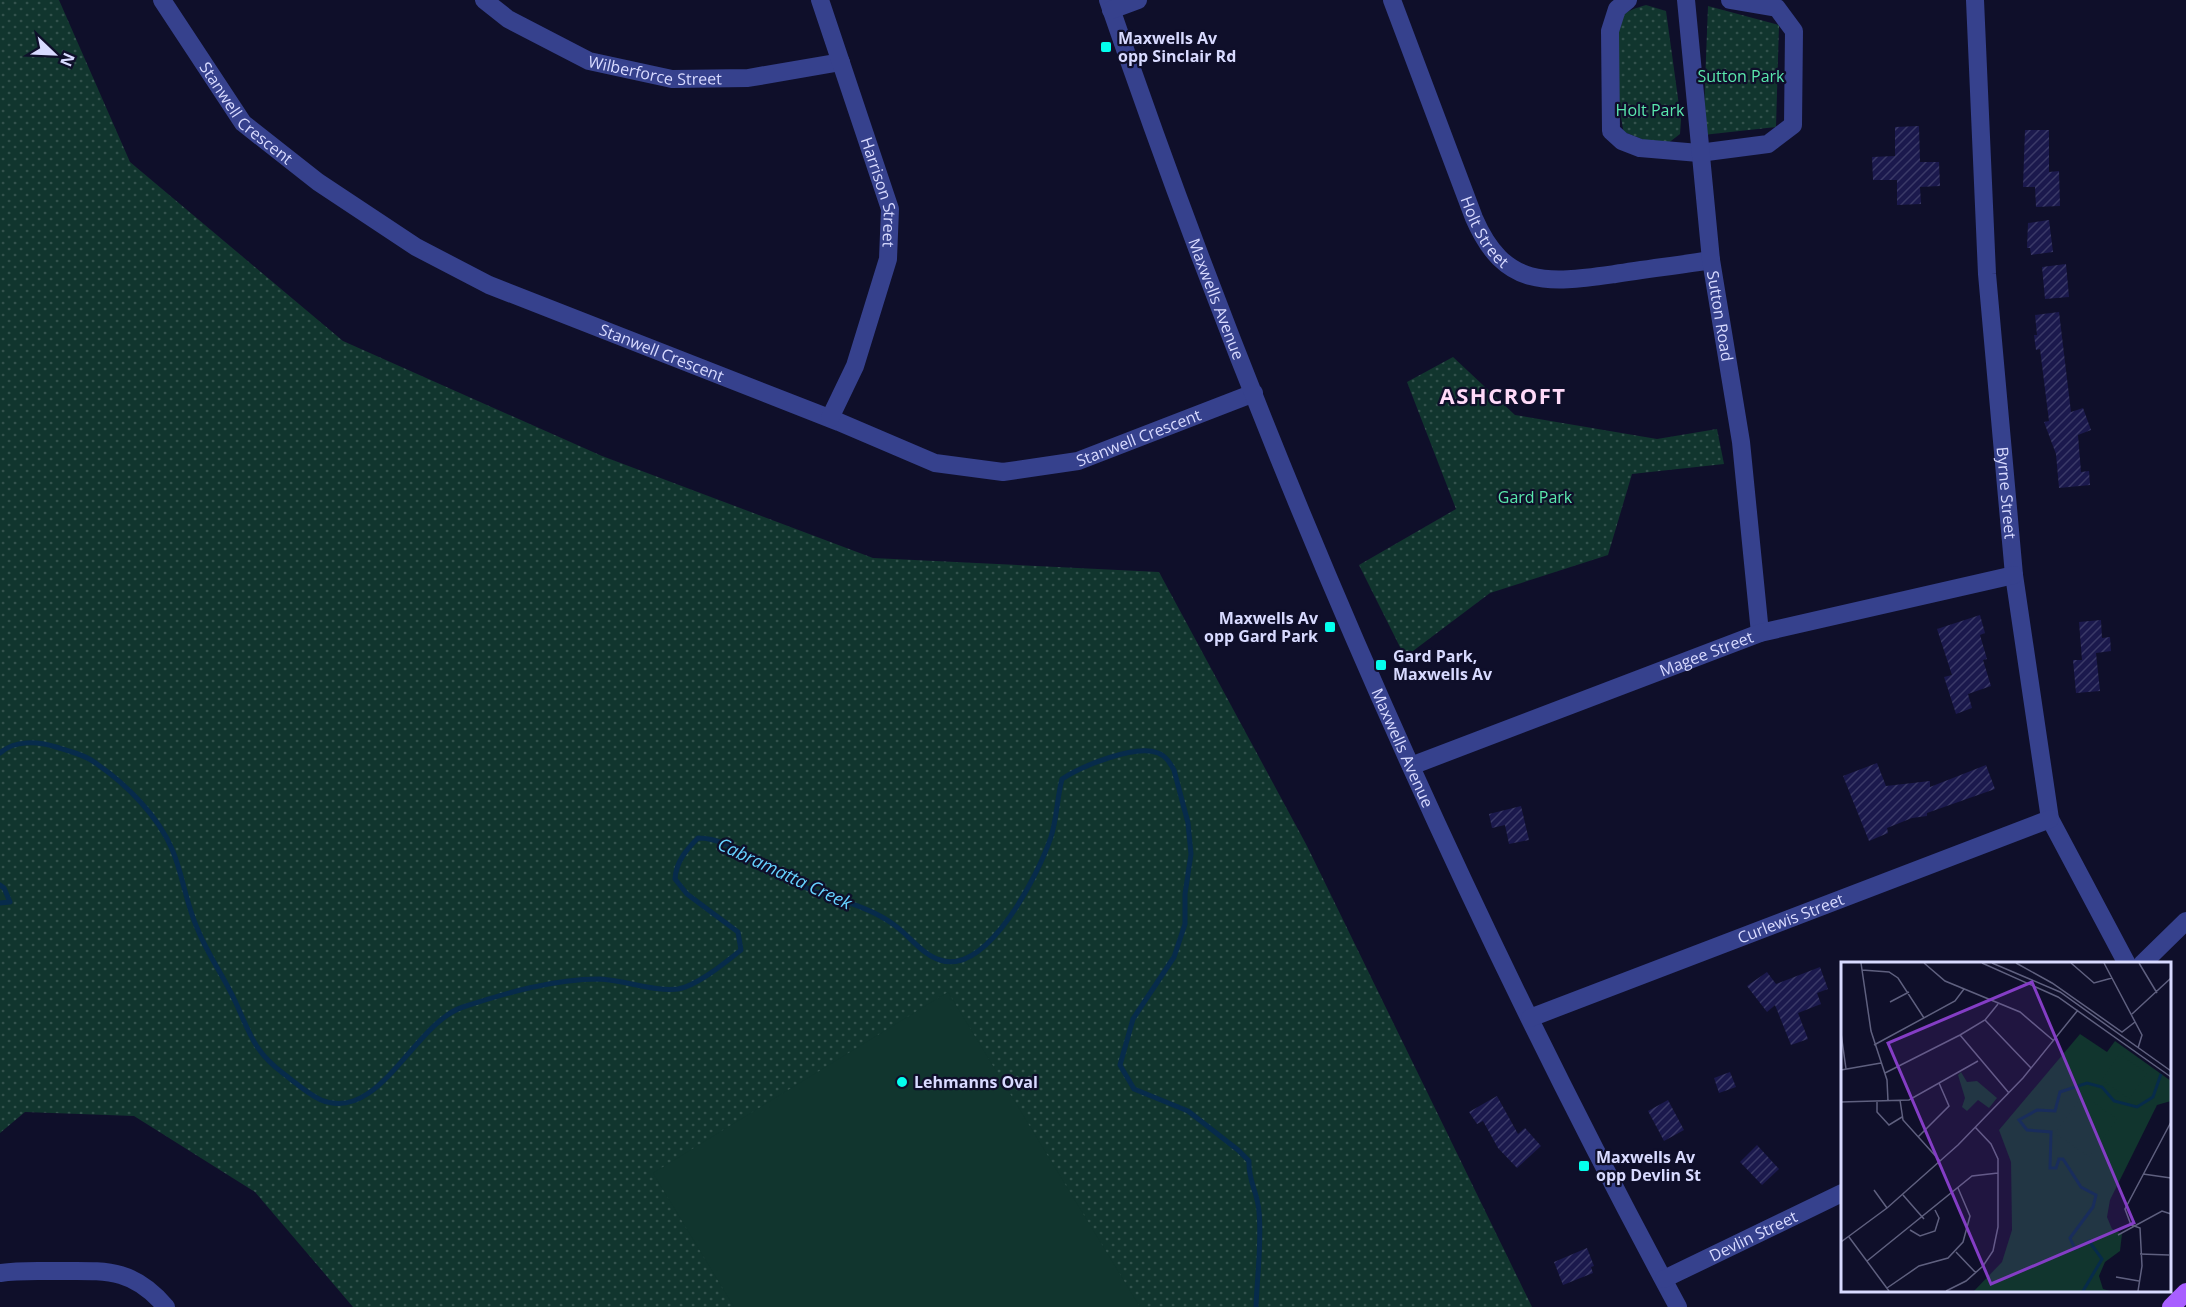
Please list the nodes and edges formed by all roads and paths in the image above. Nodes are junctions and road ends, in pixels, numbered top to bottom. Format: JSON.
{"nodes":[{"id":1,"x":162,"y":0,"type":"edge"},
{"id":2,"x":484,"y":0,"type":"edge"},
{"id":3,"x":820,"y":0,"type":"edge"},
{"id":4,"x":1138,"y":0,"type":"edge"},
{"id":5,"x":1392,"y":0,"type":"edge"},
{"id":6,"x":1628,"y":0,"type":"edge"},
{"id":7,"x":1686,"y":0,"type":"edge"},
{"id":8,"x":1730,"y":0,"type":"edge"},
{"id":9,"x":1975,"y":0,"type":"edge"},
{"id":10,"x":1109,"y":5,"type":"edge"},
{"id":11,"x":841,"y":62,"type":"junction"},
{"id":12,"x":1699,"y":153,"type":"junction"},
{"id":13,"x":1711,"y":260,"type":"junction"},
{"id":14,"x":1254,"y":393,"type":"junction"},
{"id":15,"x":830,"y":418,"type":"junction"},
{"id":16,"x":2014,"y":575,"type":"junction"},
{"id":17,"x":1760,"y":633,"type":"junction"},
{"id":18,"x":1411,"y":766,"type":"junction"},
{"id":19,"x":2050,"y":819,"type":"junction"},
{"id":20,"x":2186,"y":921,"type":"edge"},
{"id":21,"x":2126,"y":962,"type":"edge"},
{"id":22,"x":2143,"y":962,"type":"edge"},
{"id":23,"x":1530,"y":1018,"type":"junction"},
{"id":24,"x":1841,"y":1193,"type":"edge"},
{"id":25,"x":0,"y":1273,"type":"edge"},
{"id":26,"x":1664,"y":1280,"type":"junction"},
{"id":27,"x":2186,"y":1292,"type":"edge"},
{"id":28,"x":166,"y":1307,"type":"edge"},
{"id":29,"x":1678,"y":1307,"type":"edge"},
{"id":30,"x":2171,"y":1307,"type":"edge"}],
"edges":[{"from":1,"to":15,"type":"street","name":"Stanwell Crescent"},
{"from":2,"to":11,"type":"street","name":"Wilberforce Street"},
{"from":3,"to":11,"type":"street","name":"Harrison Street"},
{"from":4,"to":10,"type":"street"},
{"from":5,"to":13,"type":"street","name":"Holt Street"},
{"from":6,"to":12,"type":"street"},
{"from":7,"to":12,"type":"street","name":"Sutton Road"},
{"from":8,"to":12,"type":"street"},
{"from":9,"to":16,"type":"street","name":"Byrne Street"},
{"from":10,"to":14,"type":"street","name":"Maxwells Avenue"},
{"from":11,"to":15,"type":"street","name":"Harrison Street"},
{"from":12,"to":13,"type":"street","name":"Sutton Road"},
{"from":13,"to":17,"type":"street","name":"Sutton Road"},
{"from":14,"to":15,"type":"street","name":"Stanwell Crescent"},
{"from":14,"to":18,"type":"street","name":"Maxwells Avenue"},
{"from":16,"to":17,"type":"street","name":"Magee Street"},
{"from":16,"to":19,"type":"street","name":"Byrne Street"},
{"from":17,"to":18,"type":"street","name":"Magee Street"},
{"from":18,"to":23,"type":"street","name":"Maxwells Avenue"},
{"from":19,"to":21,"type":"street","name":"Byrne Street"},
{"from":19,"to":23,"type":"street","name":"Curlewis Street"},
{"from":20,"to":22,"type":"street"},
{"from":23,"to":26,"type":"street","name":"Maxwells Avenue"},
{"from":24,"to":26,"type":"street","name":"Devlin Street"},
{"from":25,"to":28,"type":"street"},
{"from":26,"to":29,"type":"street","name":"Maxwells Avenue"},
{"from":27,"to":30,"type":"main road"}]}
